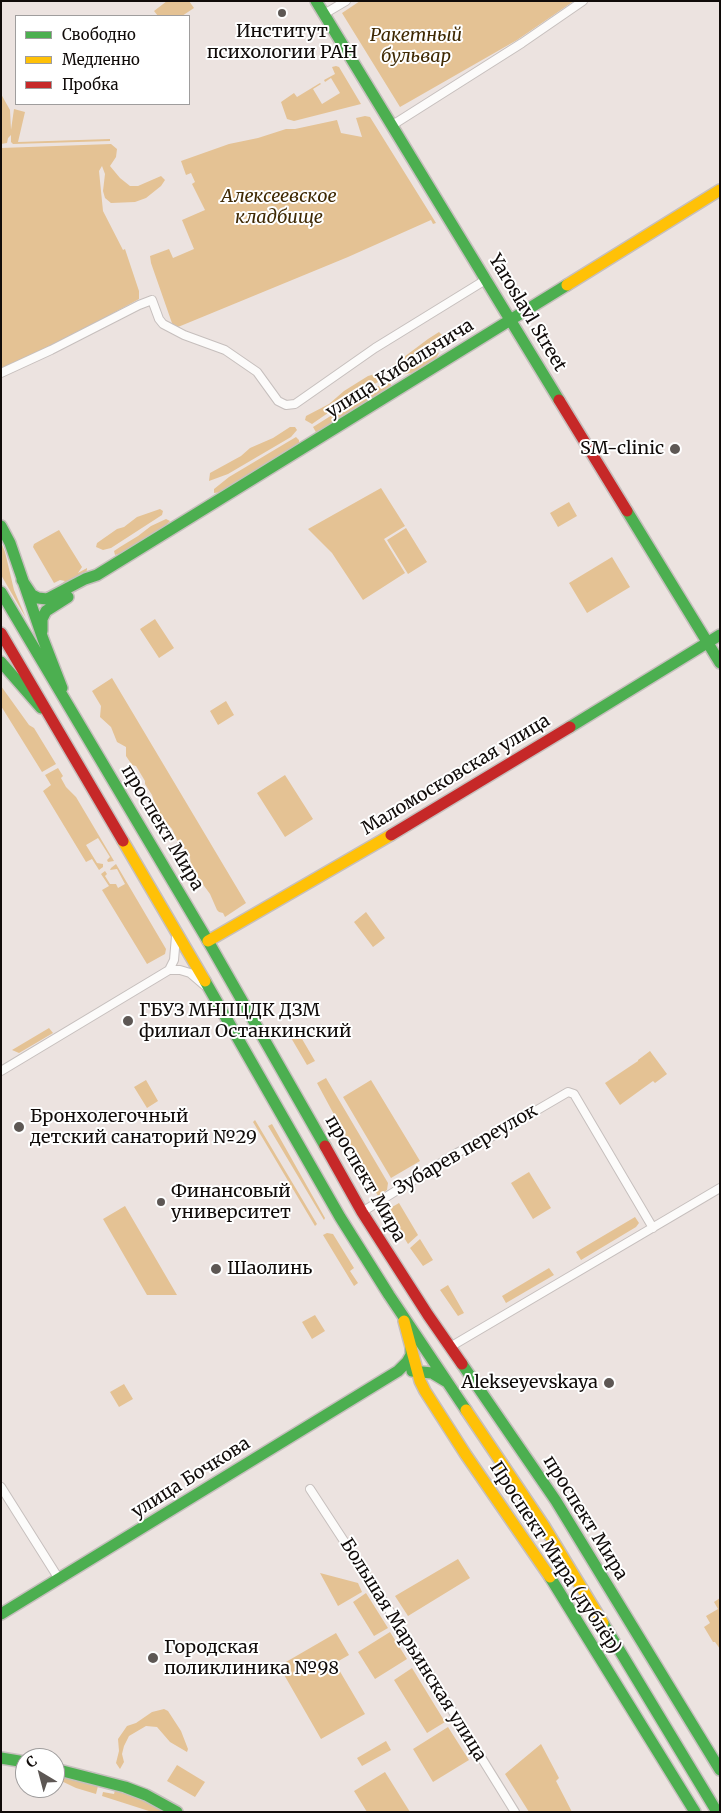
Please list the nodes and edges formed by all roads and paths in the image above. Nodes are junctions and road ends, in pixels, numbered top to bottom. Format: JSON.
{"nodes":[{"id":1,"x":316,"y":1,"type":"edge"},
{"id":2,"x":346,"y":1,"type":"edge"},
{"id":3,"x":583,"y":1,"type":"edge"},
{"id":4,"x":324,"y":14,"type":"junction"},
{"id":5,"x":391,"y":126,"type":"junction"},
{"id":6,"x":720,"y":190,"type":"edge"},
{"id":7,"x":487,"y":279,"type":"junction"},
{"id":8,"x":511,"y":320,"type":"junction"},
{"id":9,"x":1,"y":372,"type":"edge"},
{"id":10,"x":1,"y":526,"type":"edge"},
{"id":11,"x":96,"y":575,"type":"junction"},
{"id":12,"x":22,"y":580,"type":"junction"},
{"id":13,"x":1,"y":592,"type":"edge"},
{"id":14,"x":1,"y":634,"type":"edge"},
{"id":15,"x":720,"y":636,"type":"edge"},
{"id":16,"x":43,"y":639,"type":"junction"},
{"id":17,"x":707,"y":643,"type":"junction"},
{"id":18,"x":1,"y":662,"type":"edge"},
{"id":19,"x":720,"y":663,"type":"edge"},
{"id":20,"x":68,"y":704,"type":"junction"},
{"id":21,"x":52,"y":722,"type":"junction"},
{"id":22,"x":176,"y":931,"type":"junction"},
{"id":23,"x":208,"y":941,"type":"junction"},
{"id":24,"x":169,"y":970,"type":"junction"},
{"id":25,"x":213,"y":995,"type":"junction"},
{"id":26,"x":1,"y":1071,"type":"edge"},
{"id":27,"x":720,"y":1188,"type":"edge"},
{"id":28,"x":362,"y":1212,"type":"junction"},
{"id":29,"x":653,"y":1228,"type":"junction"},
{"id":30,"x":403,"y":1316,"type":"junction"},
{"id":31,"x":411,"y":1348,"type":"junction"},
{"id":32,"x":450,"y":1348,"type":"junction"},
{"id":33,"x":398,"y":1371,"type":"junction"},
{"id":34,"x":418,"y":1371,"type":"junction"},
{"id":35,"x":448,"y":1382,"type":"junction"},
{"id":36,"x":1,"y":1487,"type":"edge"},
{"id":37,"x":310,"y":1489,"type":"dead end"},
{"id":38,"x":59,"y":1580,"type":"junction"},
{"id":39,"x":1,"y":1614,"type":"edge"},
{"id":40,"x":1,"y":1758,"type":"edge"},
{"id":41,"x":15,"y":1760,"type":"edge"},
{"id":42,"x":720,"y":1770,"type":"edge"},
{"id":43,"x":65,"y":1772,"type":"edge"},
{"id":44,"x":177,"y":1812,"type":"edge"},
{"id":45,"x":515,"y":1812,"type":"edge"},
{"id":46,"x":696,"y":1812,"type":"edge"},
{"id":47,"x":717,"y":1812,"type":"edge"}],
"edges":[{"from":1,"to":4,"type":"street","name":"Yaroslavl Street"},
{"from":2,"to":4,"type":"street"},
{"from":3,"to":5,"type":"street"},
{"from":4,"to":5,"type":"street","name":"Yaroslavl Street"},
{"from":5,"to":7,"type":"street","name":"Yaroslavl Street"},
{"from":6,"to":8,"type":"street","name":"улица Кибальчича"},
{"from":7,"to":8,"type":"street","name":"Yaroslavl Street"},
{"from":7,"to":9,"type":"street"},
{"from":8,"to":11,"type":"street","name":"улица Кибальчича"},
{"from":8,"to":17,"type":"street","name":"Yaroslavl Street"},
{"from":10,"to":12,"type":"street"},
{"from":11,"to":12,"type":"street","name":"улица Кибальчича"},
{"from":11,"to":16,"type":"street","name":"улица Кибальчича"},
{"from":12,"to":16,"type":"street"},
{"from":13,"to":20,"type":"street","name":"проспект Мира"},
{"from":14,"to":21,"type":"street"},
{"from":15,"to":17,"type":"street","name":"Маломосковская улица"},
{"from":16,"to":20,"type":"street"},
{"from":17,"to":19,"type":"street","name":"Yaroslavl Street"},
{"from":17,"to":23,"type":"street","name":"Маломосковская улица"},
{"from":18,"to":21,"type":"street"},
{"from":20,"to":23,"type":"street","name":"проспект Мира"},
{"from":21,"to":22,"type":"street"},
{"from":22,"to":24,"type":"street"},
{"from":22,"to":25,"type":"street"},
{"from":23,"to":28,"type":"street","name":"проспект Мира"},
{"from":24,"to":25,"type":"street"},
{"from":24,"to":26,"type":"street"},
{"from":25,"to":30,"type":"street"},
{"from":27,"to":29,"type":"street"},
{"from":28,"to":29,"type":"street","name":"Зубарев переулок"},
{"from":28,"to":32,"type":"street","name":"проспект Мира"},
{"from":29,"to":32,"type":"street"},
{"from":30,"to":31,"type":"street","name":"Проспект Мира (дублёр)"},
{"from":30,"to":35,"type":"street"},
{"from":31,"to":33,"type":"street","name":"улица Бочкова"},
{"from":31,"to":34,"type":"street","name":"Проспект Мира (дублёр)"},
{"from":32,"to":42,"type":"street","name":"проспект Мира"},
{"from":33,"to":34,"type":"street"},
{"from":33,"to":38,"type":"street","name":"улица Бочкова"},
{"from":34,"to":35,"type":"street"},
{"from":34,"to":46,"type":"street","name":"Проспект Мира (дублёр)"},
{"from":35,"to":47,"type":"street"},
{"from":36,"to":38,"type":"street"},
{"from":37,"to":45,"type":"street","name":"Большая Марьинская улица"},
{"from":38,"to":39,"type":"street","name":"улица Бочкова"},
{"from":40,"to":41,"type":"street"},
{"from":43,"to":44,"type":"street"}]}
